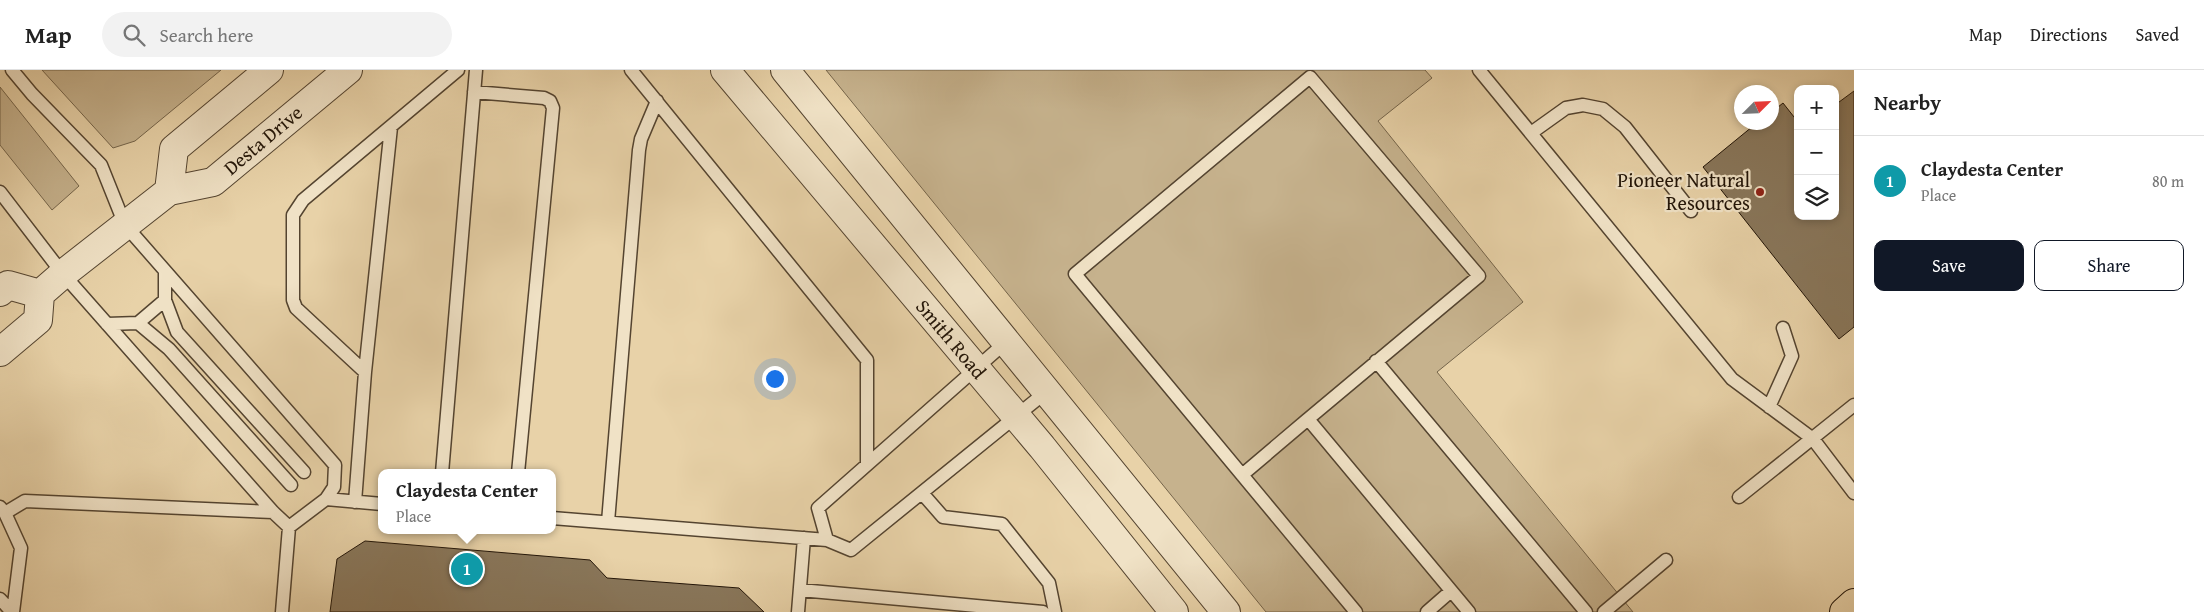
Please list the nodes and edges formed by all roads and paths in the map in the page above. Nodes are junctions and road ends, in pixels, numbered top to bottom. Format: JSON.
{"nodes":[{"id":1,"x":12,"y":70,"type":"edge"},
{"id":2,"x":269,"y":70,"type":"edge"},
{"id":3,"x":348,"y":70,"type":"edge"},
{"id":4,"x":458,"y":70,"type":"edge"},
{"id":5,"x":476,"y":70,"type":"edge"},
{"id":6,"x":631,"y":70,"type":"edge"},
{"id":7,"x":725,"y":70,"type":"edge"},
{"id":8,"x":785,"y":70,"type":"edge"},
{"id":9,"x":1479,"y":70,"type":"edge"},
{"id":10,"x":1314,"y":73,"type":"edge"},
{"id":11,"x":474,"y":92,"type":"junction"},
{"id":12,"x":657,"y":101,"type":"junction"},
{"id":13,"x":391,"y":126,"type":"junction"},
{"id":14,"x":1531,"y":133,"type":"junction"},
{"id":15,"x":169,"y":191,"type":"junction"},
{"id":16,"x":0,"y":192,"type":"edge"},
{"id":17,"x":1691,"y":211,"type":"dead end"},
{"id":18,"x":125,"y":225,"type":"junction"},
{"id":19,"x":165,"y":271,"type":"junction"},
{"id":20,"x":63,"y":274,"type":"junction"},
{"id":21,"x":0,"y":292,"type":"edge"},
{"id":22,"x":40,"y":294,"type":"junction"},
{"id":23,"x":165,"y":300,"type":"junction"},
{"id":24,"x":138,"y":323,"type":"junction"},
{"id":25,"x":107,"y":324,"type":"junction"},
{"id":26,"x":1782,"y":328,"type":"dead end"},
{"id":27,"x":1006,"y":342,"type":"junction"},
{"id":28,"x":0,"y":352,"type":"edge"},
{"id":29,"x":1376,"y":361,"type":"junction"},
{"id":30,"x":976,"y":369,"type":"junction"},
{"id":31,"x":365,"y":372,"type":"junction"},
{"id":32,"x":1046,"y":392,"type":"junction"},
{"id":33,"x":1854,"y":405,"type":"edge"},
{"id":34,"x":1769,"y":407,"type":"junction"},
{"id":35,"x":1016,"y":416,"type":"junction"},
{"id":36,"x":1308,"y":419,"type":"junction"},
{"id":37,"x":1813,"y":438,"type":"junction"},
{"id":38,"x":867,"y":464,"type":"junction"},
{"id":39,"x":442,"y":469,"type":"edge"},
{"id":40,"x":518,"y":469,"type":"edge"},
{"id":41,"x":304,"y":472,"type":"dead end"},
{"id":42,"x":1242,"y":475,"type":"junction"},
{"id":43,"x":290,"y":485,"type":"dead end"},
{"id":44,"x":922,"y":492,"type":"junction"},
{"id":45,"x":1854,"y":493,"type":"edge"},
{"id":46,"x":1739,"y":496,"type":"dead end"},
{"id":47,"x":326,"y":499,"type":"junction"},
{"id":48,"x":355,"y":502,"type":"junction"},
{"id":49,"x":378,"y":504,"type":"edge"},
{"id":50,"x":2,"y":510,"type":"edge"},
{"id":51,"x":272,"y":512,"type":"junction"},
{"id":52,"x":556,"y":518,"type":"edge"},
{"id":53,"x":608,"y":522,"type":"junction"},
{"id":54,"x":289,"y":527,"type":"junction"},
{"id":55,"x":804,"y":538,"type":"junction"},
{"id":56,"x":827,"y":540,"type":"junction"},
{"id":57,"x":1666,"y":560,"type":"dead end"},
{"id":58,"x":800,"y":590,"type":"junction"},
{"id":59,"x":1451,"y":590,"type":"junction"},
{"id":60,"x":0,"y":599,"type":"edge"},
{"id":61,"x":1854,"y":603,"type":"edge"},
{"id":62,"x":13,"y":612,"type":"edge"},
{"id":63,"x":282,"y":612,"type":"edge"},
{"id":64,"x":798,"y":612,"type":"edge"},
{"id":65,"x":1043,"y":612,"type":"edge"},
{"id":66,"x":1055,"y":612,"type":"edge"},
{"id":67,"x":1174,"y":612,"type":"edge"},
{"id":68,"x":1226,"y":612,"type":"edge"},
{"id":69,"x":1356,"y":612,"type":"edge"},
{"id":70,"x":1427,"y":612,"type":"edge"},
{"id":71,"x":1469,"y":612,"type":"edge"},
{"id":72,"x":1586,"y":612,"type":"edge"},
{"id":73,"x":1604,"y":612,"type":"edge"},
{"id":74,"x":1844,"y":612,"type":"edge"}],
"edges":[{"from":1,"to":18,"type":"lane"},
{"from":2,"to":15,"type":"street"},
{"from":3,"to":15,"type":"street","name":"Desta Drive"},
{"from":4,"to":13,"type":"lane"},
{"from":5,"to":11,"type":"lane"},
{"from":6,"to":12,"type":"lane"},
{"from":7,"to":30,"type":"street","name":"Smith Road"},
{"from":8,"to":27,"type":"street","name":"Smith Road"},
{"from":9,"to":14,"type":"lane"},
{"from":10,"to":29,"type":"lane"},
{"from":10,"to":42,"type":"lane"},
{"from":11,"to":39,"type":"lane"},
{"from":11,"to":40,"type":"lane"},
{"from":12,"to":38,"type":"lane"},
{"from":12,"to":53,"type":"lane"},
{"from":13,"to":31,"type":"lane"},
{"from":13,"to":31,"type":"lane"},
{"from":14,"to":17,"type":"lane"},
{"from":14,"to":34,"type":"lane"},
{"from":15,"to":18,"type":"street","name":"Desta Drive"},
{"from":16,"to":20,"type":"lane"},
{"from":18,"to":19,"type":"lane"},
{"from":18,"to":20,"type":"street","name":"Desta Drive"},
{"from":19,"to":23,"type":"lane"},
{"from":19,"to":47,"type":"lane"},
{"from":20,"to":22,"type":"street","name":"Desta Drive"},
{"from":20,"to":25,"type":"lane"},
{"from":21,"to":22,"type":"street"},
{"from":22,"to":28,"type":"street"},
{"from":23,"to":24,"type":"lane"},
{"from":23,"to":41,"type":"lane"},
{"from":24,"to":25,"type":"lane"},
{"from":24,"to":43,"type":"lane"},
{"from":25,"to":51,"type":"lane"},
{"from":26,"to":34,"type":"lane"},
{"from":27,"to":30,"type":"lane"},
{"from":27,"to":32,"type":"street","name":"Smith Road"},
{"from":29,"to":36,"type":"lane"},
{"from":29,"to":72,"type":"lane"},
{"from":30,"to":35,"type":"street","name":"Smith Road"},
{"from":30,"to":38,"type":"lane"},
{"from":31,"to":48,"type":"lane"},
{"from":32,"to":35,"type":"lane"},
{"from":32,"to":68,"type":"street","name":"Smith Road"},
{"from":33,"to":37,"type":"lane"},
{"from":34,"to":37,"type":"lane"},
{"from":35,"to":44,"type":"lane"},
{"from":35,"to":67,"type":"street","name":"Smith Road"},
{"from":36,"to":42,"type":"lane"},
{"from":36,"to":59,"type":"lane"},
{"from":37,"to":45,"type":"lane"},
{"from":37,"to":46,"type":"lane"},
{"from":38,"to":56,"type":"lane"},
{"from":42,"to":69,"type":"lane"},
{"from":44,"to":56,"type":"lane"},
{"from":44,"to":66,"type":"lane"},
{"from":47,"to":48,"type":"lane"},
{"from":47,"to":54,"type":"lane"},
{"from":48,"to":49,"type":"lane"},
{"from":50,"to":51,"type":"lane"},
{"from":50,"to":62,"type":"lane"},
{"from":51,"to":54,"type":"lane"},
{"from":52,"to":53,"type":"lane"},
{"from":53,"to":55,"type":"lane"},
{"from":54,"to":63,"type":"lane"},
{"from":55,"to":56,"type":"lane"},
{"from":55,"to":58,"type":"lane"},
{"from":57,"to":73,"type":"lane"},
{"from":58,"to":64,"type":"lane"},
{"from":58,"to":65,"type":"lane"},
{"from":59,"to":70,"type":"lane"},
{"from":59,"to":71,"type":"lane"},
{"from":60,"to":62,"type":"lane"},
{"from":61,"to":74,"type":"highway"}]}
